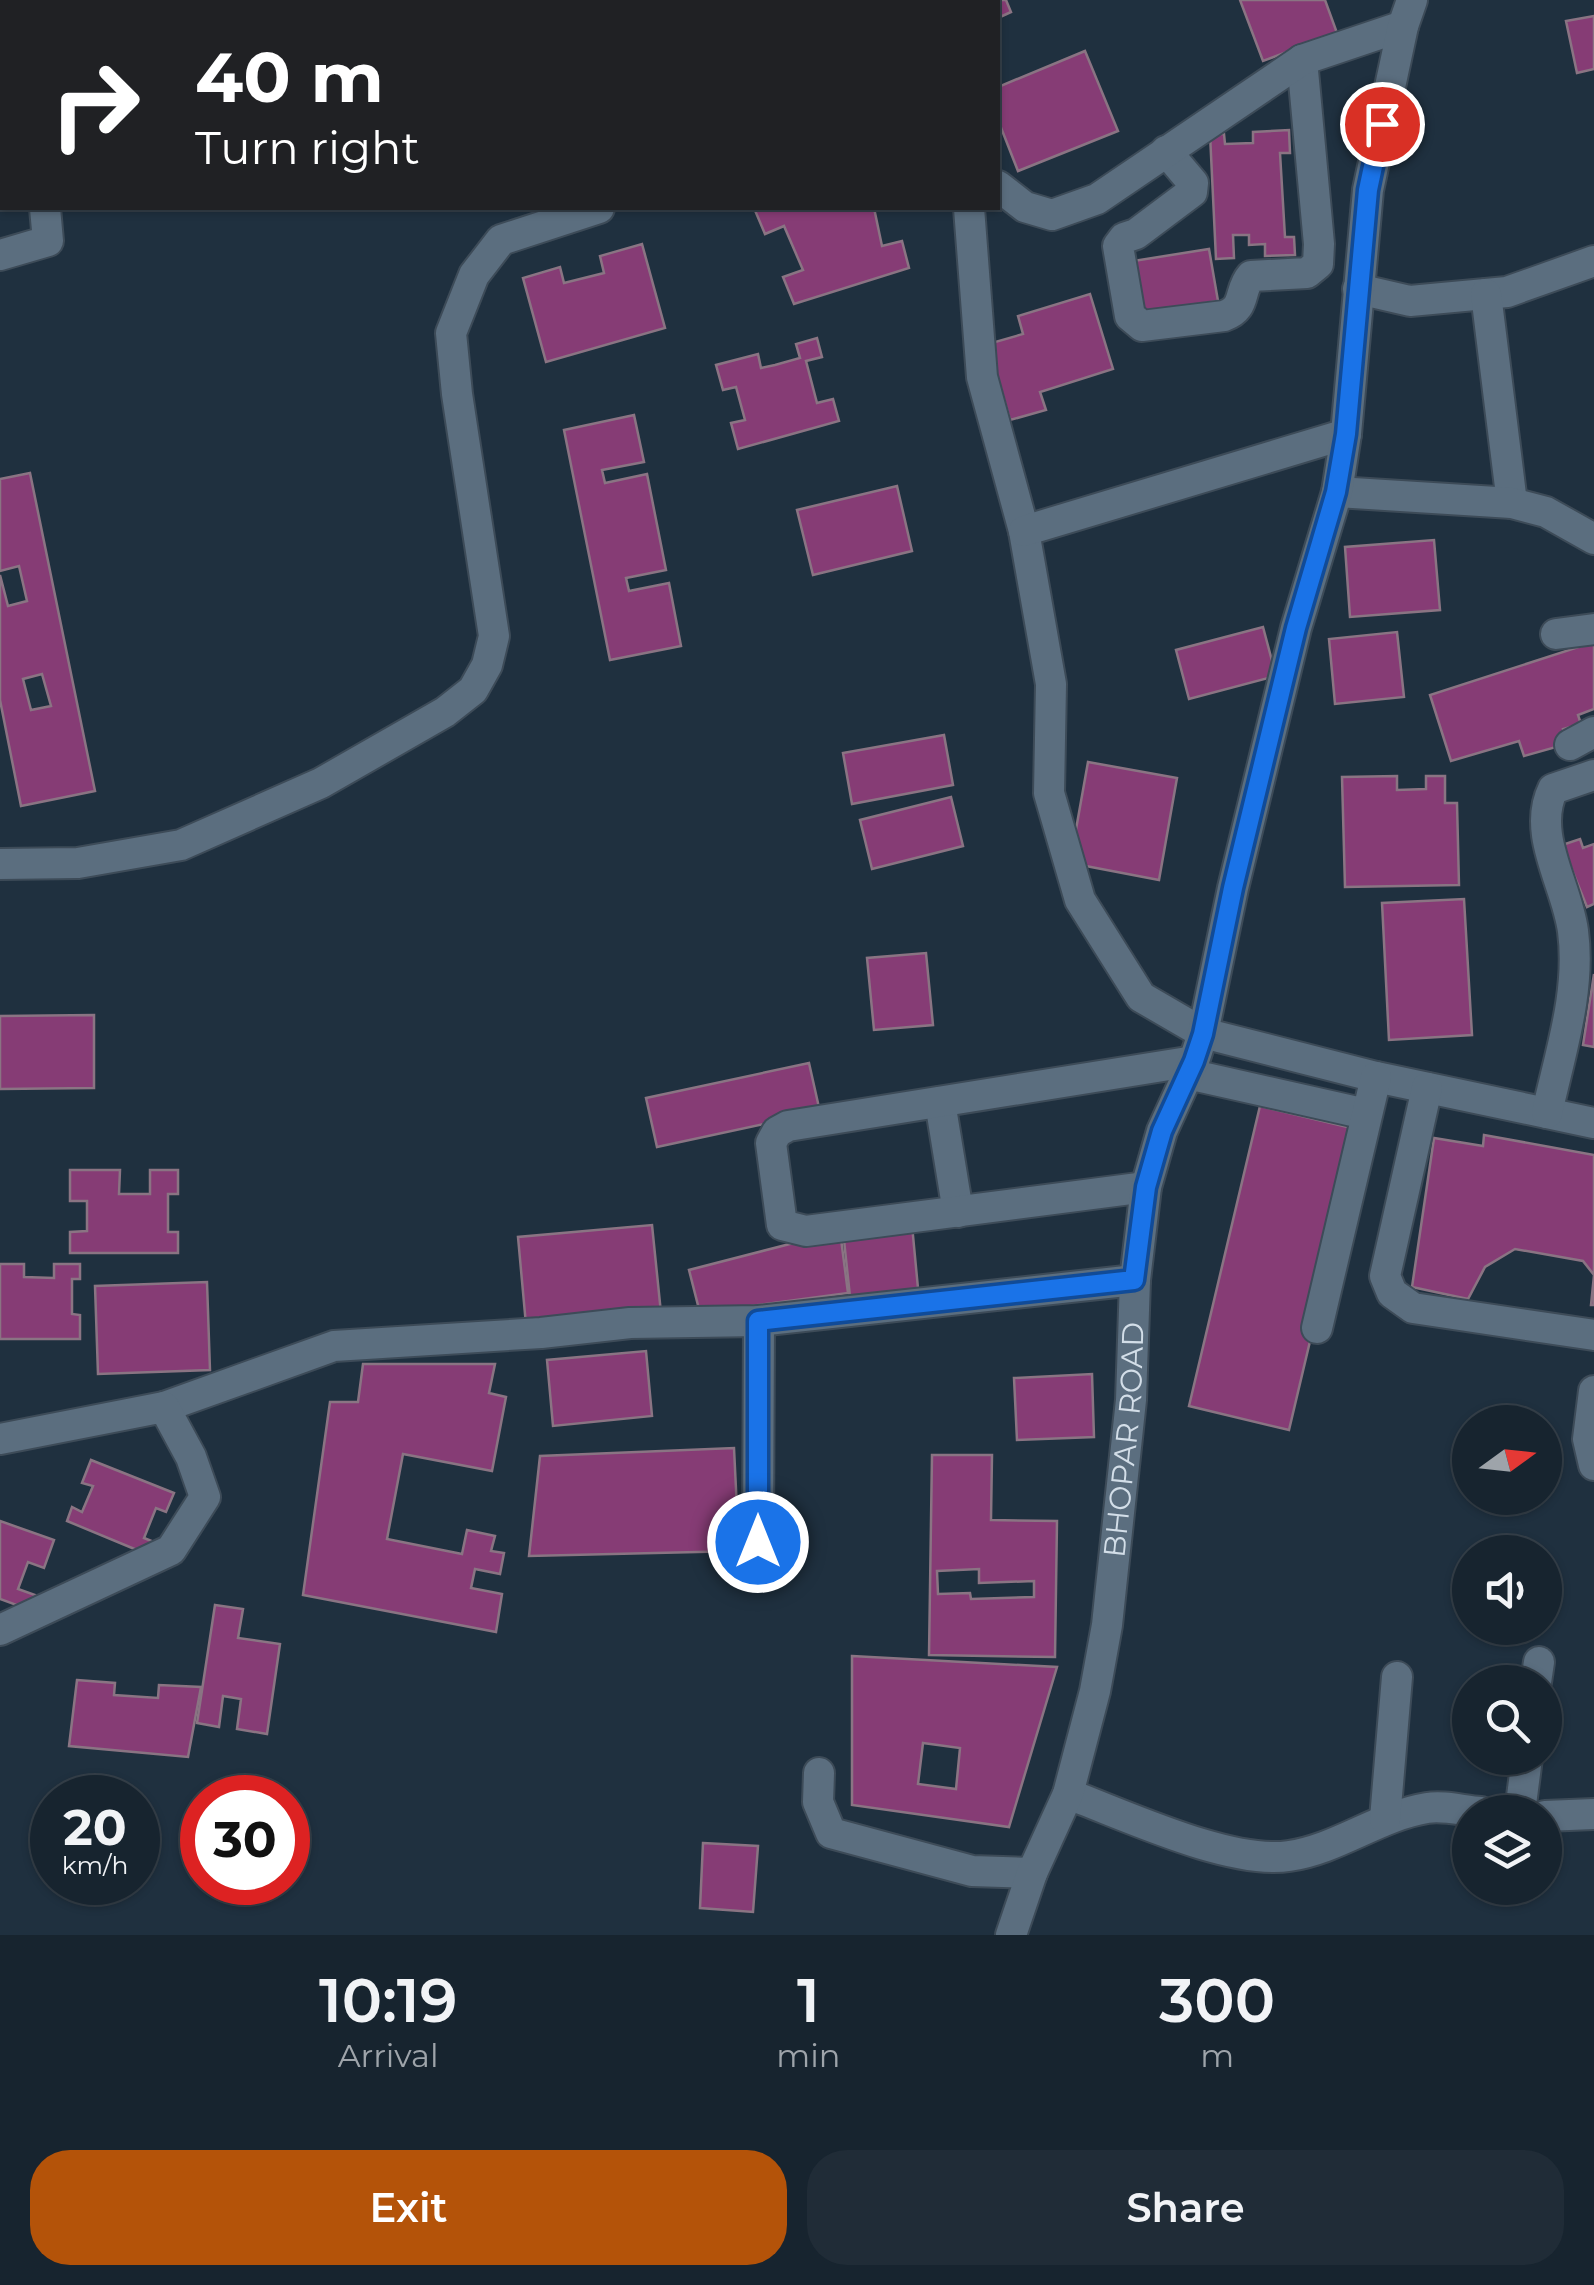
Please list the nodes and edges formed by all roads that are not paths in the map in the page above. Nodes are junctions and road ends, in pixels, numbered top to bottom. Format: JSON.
{"nodes":[{"id":1,"x":1408,"y":13,"type":"edge"},
{"id":2,"x":1302,"y":60,"type":"junction"},
{"id":3,"x":1166,"y":151,"type":"junction"},
{"id":4,"x":1000,"y":188,"type":"edge"},
{"id":5,"x":44,"y":210,"type":"edge"},
{"id":6,"x":593,"y":210,"type":"edge"},
{"id":7,"x":969,"y":210,"type":"edge"},
{"id":8,"x":0,"y":255,"type":"edge"},
{"id":9,"x":1594,"y":261,"type":"edge"},
{"id":10,"x":1358,"y":289,"type":"junction"},
{"id":11,"x":1486,"y":294,"type":"junction"},
{"id":12,"x":1346,"y":434,"type":"junction"},
{"id":13,"x":1336,"y":492,"type":"junction"},
{"id":14,"x":1512,"y":503,"type":"junction"},
{"id":15,"x":1024,"y":531,"type":"junction"},
{"id":16,"x":1594,"y":539,"type":"edge"},
{"id":17,"x":1594,"y":629,"type":"edge"},
{"id":18,"x":1556,"y":634,"type":"dead end"},
{"id":19,"x":1594,"y":775,"type":"edge"},
{"id":20,"x":0,"y":864,"type":"edge"},
{"id":21,"x":1195,"y":1056,"type":"junction"},
{"id":22,"x":1376,"y":1078,"type":"junction"},
{"id":23,"x":1427,"y":1088,"type":"junction"},
{"id":24,"x":940,"y":1102,"type":"junction"},
{"id":25,"x":1547,"y":1113,"type":"junction"},
{"id":26,"x":1366,"y":1114,"type":"junction"},
{"id":27,"x":1594,"y":1122,"type":"edge"},
{"id":28,"x":1146,"y":1187,"type":"junction"},
{"id":29,"x":958,"y":1212,"type":"junction"},
{"id":30,"x":1134,"y":1280,"type":"junction"},
{"id":31,"x":758,"y":1321,"type":"junction"},
{"id":32,"x":1317,"y":1328,"type":"dead end"},
{"id":33,"x":1594,"y":1335,"type":"edge"},
{"id":34,"x":1594,"y":1392,"type":"edge"},
{"id":35,"x":164,"y":1407,"type":"junction"},
{"id":36,"x":0,"y":1439,"type":"edge"},
{"id":37,"x":1594,"y":1466,"type":"edge"},
{"id":38,"x":758,"y":1542,"type":"dead end"},
{"id":39,"x":0,"y":1630,"type":"edge"},
{"id":40,"x":1397,"y":1677,"type":"dead end"},
{"id":41,"x":818,"y":1773,"type":"dead end"},
{"id":42,"x":1068,"y":1794,"type":"junction"},
{"id":43,"x":1452,"y":1809,"type":"edge"},
{"id":44,"x":1594,"y":1814,"type":"edge"},
{"id":45,"x":1562,"y":1815,"type":"edge"},
{"id":46,"x":1385,"y":1819,"type":"junction"},
{"id":47,"x":1032,"y":1873,"type":"junction"},
{"id":48,"x":1011,"y":1935,"type":"edge"}],
"edges":[{"from":1,"to":2,"type":"street"},
{"from":1,"to":10,"type":"street","name":"BHOPAR ROAD"},
{"from":2,"to":3,"type":"street"},
{"from":2,"to":3,"type":"street"},
{"from":3,"to":4,"type":"street"},
{"from":5,"to":8,"type":"street"},
{"from":6,"to":20,"type":"street"},
{"from":7,"to":15,"type":"street"},
{"from":9,"to":11,"type":"street"},
{"from":10,"to":11,"type":"street"},
{"from":10,"to":12,"type":"street","name":"BHOPAR ROAD"},
{"from":11,"to":14,"type":"street"},
{"from":12,"to":13,"type":"street","name":"BHOPAR ROAD"},
{"from":12,"to":15,"type":"street"},
{"from":13,"to":14,"type":"street"},
{"from":13,"to":21,"type":"street","name":"BHOPAR ROAD"},
{"from":14,"to":16,"type":"street"},
{"from":15,"to":21,"type":"street"},
{"from":17,"to":18,"type":"street"},
{"from":19,"to":25,"type":"street"},
{"from":21,"to":22,"type":"street"},
{"from":21,"to":24,"type":"street"},
{"from":21,"to":26,"type":"street"},
{"from":21,"to":28,"type":"street","name":"BHOPAR ROAD"},
{"from":22,"to":23,"type":"street"},
{"from":22,"to":26,"type":"street"},
{"from":23,"to":25,"type":"street"},
{"from":23,"to":33,"type":"street"},
{"from":24,"to":29,"type":"street"},
{"from":24,"to":29,"type":"street"},
{"from":25,"to":27,"type":"street"},
{"from":26,"to":32,"type":"street"},
{"from":28,"to":29,"type":"street"},
{"from":28,"to":30,"type":"street","name":"BHOPAR ROAD"},
{"from":30,"to":31,"type":"street"},
{"from":30,"to":42,"type":"street","name":"BHOPAR ROAD"},
{"from":31,"to":35,"type":"street"},
{"from":31,"to":38,"type":"street"},
{"from":34,"to":37,"type":"street"},
{"from":35,"to":36,"type":"street"},
{"from":35,"to":39,"type":"street"},
{"from":40,"to":46,"type":"street"},
{"from":41,"to":47,"type":"street"},
{"from":42,"to":46,"type":"street"},
{"from":42,"to":47,"type":"street","name":"BHOPAR ROAD"},
{"from":43,"to":46,"type":"street"},
{"from":44,"to":45,"type":"street"},
{"from":47,"to":48,"type":"street","name":"BHOPAR ROAD"}]}
